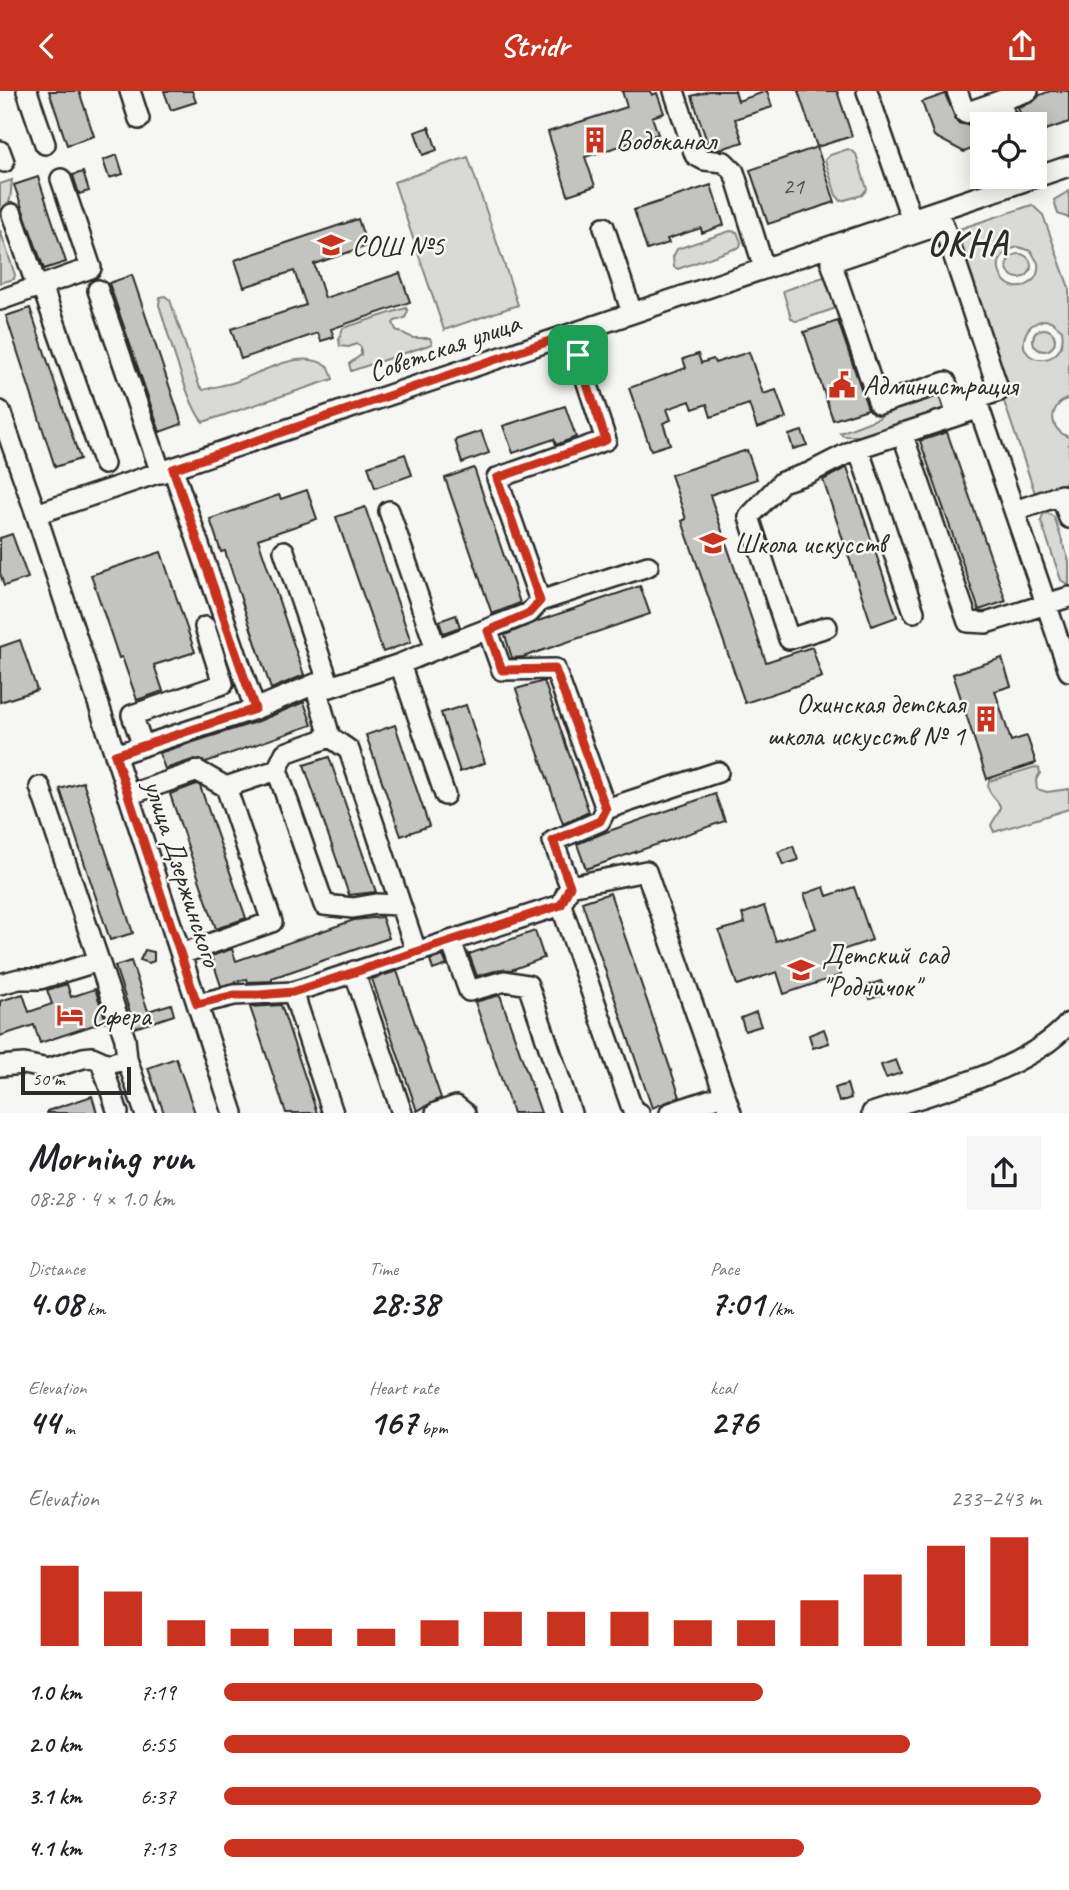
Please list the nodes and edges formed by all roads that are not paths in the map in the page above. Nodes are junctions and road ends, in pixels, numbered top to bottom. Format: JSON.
{"nodes":[{"id":1,"x":27,"y":91,"type":"edge"},
{"id":2,"x":130,"y":91,"type":"edge"},
{"id":3,"x":674,"y":91,"type":"edge"},
{"id":4,"x":867,"y":91,"type":"edge"},
{"id":5,"x":957,"y":91,"type":"edge"},
{"id":6,"x":1022,"y":92,"type":"edge"},
{"id":7,"x":1000,"y":101,"type":"junction"},
{"id":8,"x":1004,"y":112,"type":"edge"},
{"id":9,"x":139,"y":119,"type":"dead end"},
{"id":10,"x":45,"y":144,"type":"dead end"},
{"id":11,"x":1069,"y":166,"type":"edge"},
{"id":12,"x":1047,"y":173,"type":"edge"},
{"id":13,"x":61,"y":179,"type":"dead end"},
{"id":14,"x":1003,"y":189,"type":"edge"},
{"id":15,"x":12,"y":214,"type":"dead end"},
{"id":16,"x":914,"y":226,"type":"junction"},
{"id":17,"x":604,"y":227,"type":"dead end"},
{"id":18,"x":764,"y":268,"type":"junction"},
{"id":19,"x":40,"y":286,"type":"junction"},
{"id":20,"x":98,"y":290,"type":"dead end"},
{"id":21,"x":0,"y":300,"type":"edge"},
{"id":22,"x":632,"y":313,"type":"junction"},
{"id":23,"x":570,"y":334,"type":"junction"},
{"id":24,"x":978,"y":403,"type":"junction"},
{"id":25,"x":0,"y":411,"type":"edge"},
{"id":26,"x":902,"y":433,"type":"junction"},
{"id":27,"x":858,"y":448,"type":"junction"},
{"id":28,"x":104,"y":464,"type":"dead end"},
{"id":29,"x":167,"y":471,"type":"junction"},
{"id":30,"x":389,"y":511,"type":"dead end"},
{"id":31,"x":1015,"y":511,"type":"junction"},
{"id":32,"x":36,"y":515,"type":"junction"},
{"id":33,"x":1069,"y":518,"type":"edge"},
{"id":34,"x":284,"y":551,"type":"dead end"},
{"id":35,"x":648,"y":566,"type":"dead end"},
{"id":36,"x":1069,"y":597,"type":"edge"},
{"id":37,"x":540,"y":601,"type":"junction"},
{"id":38,"x":1047,"y":604,"type":"junction"},
{"id":39,"x":914,"y":612,"type":"dead end"},
{"id":40,"x":205,"y":627,"type":"dead end"},
{"id":41,"x":827,"y":627,"type":"dead end"},
{"id":42,"x":488,"y":631,"type":"junction"},
{"id":43,"x":436,"y":649,"type":"junction"},
{"id":44,"x":400,"y":664,"type":"junction"},
{"id":45,"x":1069,"y":671,"type":"edge"},
{"id":46,"x":323,"y":685,"type":"junction"},
{"id":47,"x":255,"y":709,"type":"junction"},
{"id":48,"x":330,"y":737,"type":"junction"},
{"id":49,"x":143,"y":746,"type":"junction"},
{"id":50,"x":115,"y":755,"type":"junction"},
{"id":51,"x":277,"y":770,"type":"junction"},
{"id":52,"x":718,"y":772,"type":"dead end"},
{"id":53,"x":40,"y":787,"type":"dead end"},
{"id":54,"x":226,"y":787,"type":"junction"},
{"id":55,"x":128,"y":795,"type":"junction"},
{"id":56,"x":444,"y":795,"type":"dead end"},
{"id":57,"x":606,"y":809,"type":"junction"},
{"id":58,"x":570,"y":886,"type":"junction"},
{"id":59,"x":399,"y":905,"type":"junction"},
{"id":60,"x":561,"y":905,"type":"junction"},
{"id":61,"x":451,"y":941,"type":"junction"},
{"id":62,"x":416,"y":951,"type":"junction"},
{"id":63,"x":181,"y":954,"type":"junction"},
{"id":64,"x":99,"y":961,"type":"junction"},
{"id":65,"x":354,"y":971,"type":"junction"},
{"id":66,"x":0,"y":984,"type":"edge"},
{"id":67,"x":293,"y":992,"type":"junction"},
{"id":68,"x":197,"y":1004,"type":"junction"},
{"id":69,"x":1069,"y":1023,"type":"edge"},
{"id":70,"x":127,"y":1059,"type":"junction"},
{"id":71,"x":102,"y":1061,"type":"junction"},
{"id":72,"x":0,"y":1066,"type":"edge"},
{"id":73,"x":727,"y":1104,"type":"edge"},
{"id":74,"x":118,"y":1113,"type":"edge"},
{"id":75,"x":145,"y":1113,"type":"edge"},
{"id":76,"x":233,"y":1113,"type":"edge"},
{"id":77,"x":333,"y":1113,"type":"edge"},
{"id":78,"x":402,"y":1113,"type":"edge"},
{"id":79,"x":436,"y":1113,"type":"edge"},
{"id":80,"x":465,"y":1113,"type":"edge"},
{"id":81,"x":572,"y":1113,"type":"edge"},
{"id":82,"x":639,"y":1113,"type":"edge"},
{"id":83,"x":670,"y":1113,"type":"edge"},
{"id":84,"x":872,"y":1113,"type":"edge"}],
"edges":[{"from":1,"to":10,"type":"street"},
{"from":2,"to":9,"type":"street"},
{"from":3,"to":18,"type":"street"},
{"from":4,"to":16,"type":"street"},
{"from":5,"to":7,"type":"street"},
{"from":6,"to":7,"type":"street"},
{"from":7,"to":8,"type":"street"},
{"from":11,"to":12,"type":"street","name":"Советская улица"},
{"from":13,"to":19,"type":"street"},
{"from":14,"to":16,"type":"street","name":"Советская улица"},
{"from":15,"to":19,"type":"street"},
{"from":16,"to":18,"type":"street","name":"Советская улица"},
{"from":16,"to":24,"type":"street"},
{"from":16,"to":24,"type":"street"},
{"from":17,"to":22,"type":"street"},
{"from":18,"to":22,"type":"street","name":"Советская улица"},
{"from":19,"to":21,"type":"street"},
{"from":19,"to":28,"type":"street"},
{"from":20,"to":29,"type":"street"},
{"from":22,"to":23,"type":"street","name":"Советская улица"},
{"from":23,"to":29,"type":"street","name":"Советская улица"},
{"from":23,"to":37,"type":"street"},
{"from":24,"to":26,"type":"street"},
{"from":24,"to":31,"type":"street"},
{"from":25,"to":32,"type":"street","name":"улица Дзержинского"},
{"from":26,"to":27,"type":"street"},
{"from":26,"to":38,"type":"street"},
{"from":27,"to":39,"type":"street"},
{"from":27,"to":41,"type":"street"},
{"from":29,"to":32,"type":"street","name":"Советская улица"},
{"from":29,"to":47,"type":"street"},
{"from":30,"to":43,"type":"street"},
{"from":31,"to":33,"type":"street"},
{"from":31,"to":38,"type":"street"},
{"from":32,"to":50,"type":"street","name":"улица Дзержинского"},
{"from":34,"to":46,"type":"street"},
{"from":35,"to":37,"type":"street"},
{"from":36,"to":38,"type":"street"},
{"from":37,"to":42,"type":"street"},
{"from":38,"to":45,"type":"street"},
{"from":40,"to":49,"type":"street"},
{"from":42,"to":43,"type":"street"},
{"from":42,"to":57,"type":"street"},
{"from":43,"to":44,"type":"street"},
{"from":44,"to":46,"type":"street"},
{"from":44,"to":56,"type":"street"},
{"from":46,"to":47,"type":"street"},
{"from":46,"to":48,"type":"street"},
{"from":47,"to":49,"type":"street"},
{"from":48,"to":51,"type":"street"},
{"from":48,"to":59,"type":"street"},
{"from":49,"to":50,"type":"street"},
{"from":50,"to":55,"type":"street","name":"улица Дзержинского"},
{"from":51,"to":54,"type":"street"},
{"from":51,"to":59,"type":"street"},
{"from":52,"to":57,"type":"street"},
{"from":53,"to":64,"type":"street"},
{"from":54,"to":55,"type":"street"},
{"from":54,"to":63,"type":"street"},
{"from":55,"to":63,"type":"street","name":"улица Дзержинского"},
{"from":57,"to":58,"type":"street"},
{"from":58,"to":60,"type":"street"},
{"from":58,"to":73,"type":"street"},
{"from":59,"to":62,"type":"street"},
{"from":60,"to":61,"type":"street"},
{"from":60,"to":82,"type":"street"},
{"from":61,"to":62,"type":"street"},
{"from":61,"to":81,"type":"street"},
{"from":62,"to":65,"type":"street"},
{"from":63,"to":68,"type":"street","name":"улица Дзержинского"},
{"from":64,"to":66,"type":"street"},
{"from":64,"to":70,"type":"street"},
{"from":65,"to":67,"type":"street"},
{"from":65,"to":78,"type":"street"},
{"from":67,"to":68,"type":"street"},
{"from":67,"to":77,"type":"street"},
{"from":68,"to":76,"type":"street","name":"улица Дзержинского"},
{"from":69,"to":84,"type":"street"},
{"from":70,"to":71,"type":"street"},
{"from":70,"to":75,"type":"street"},
{"from":71,"to":72,"type":"street"},
{"from":71,"to":74,"type":"street"},
{"from":73,"to":83,"type":"street"},
{"from":79,"to":80,"type":"street"}]}
